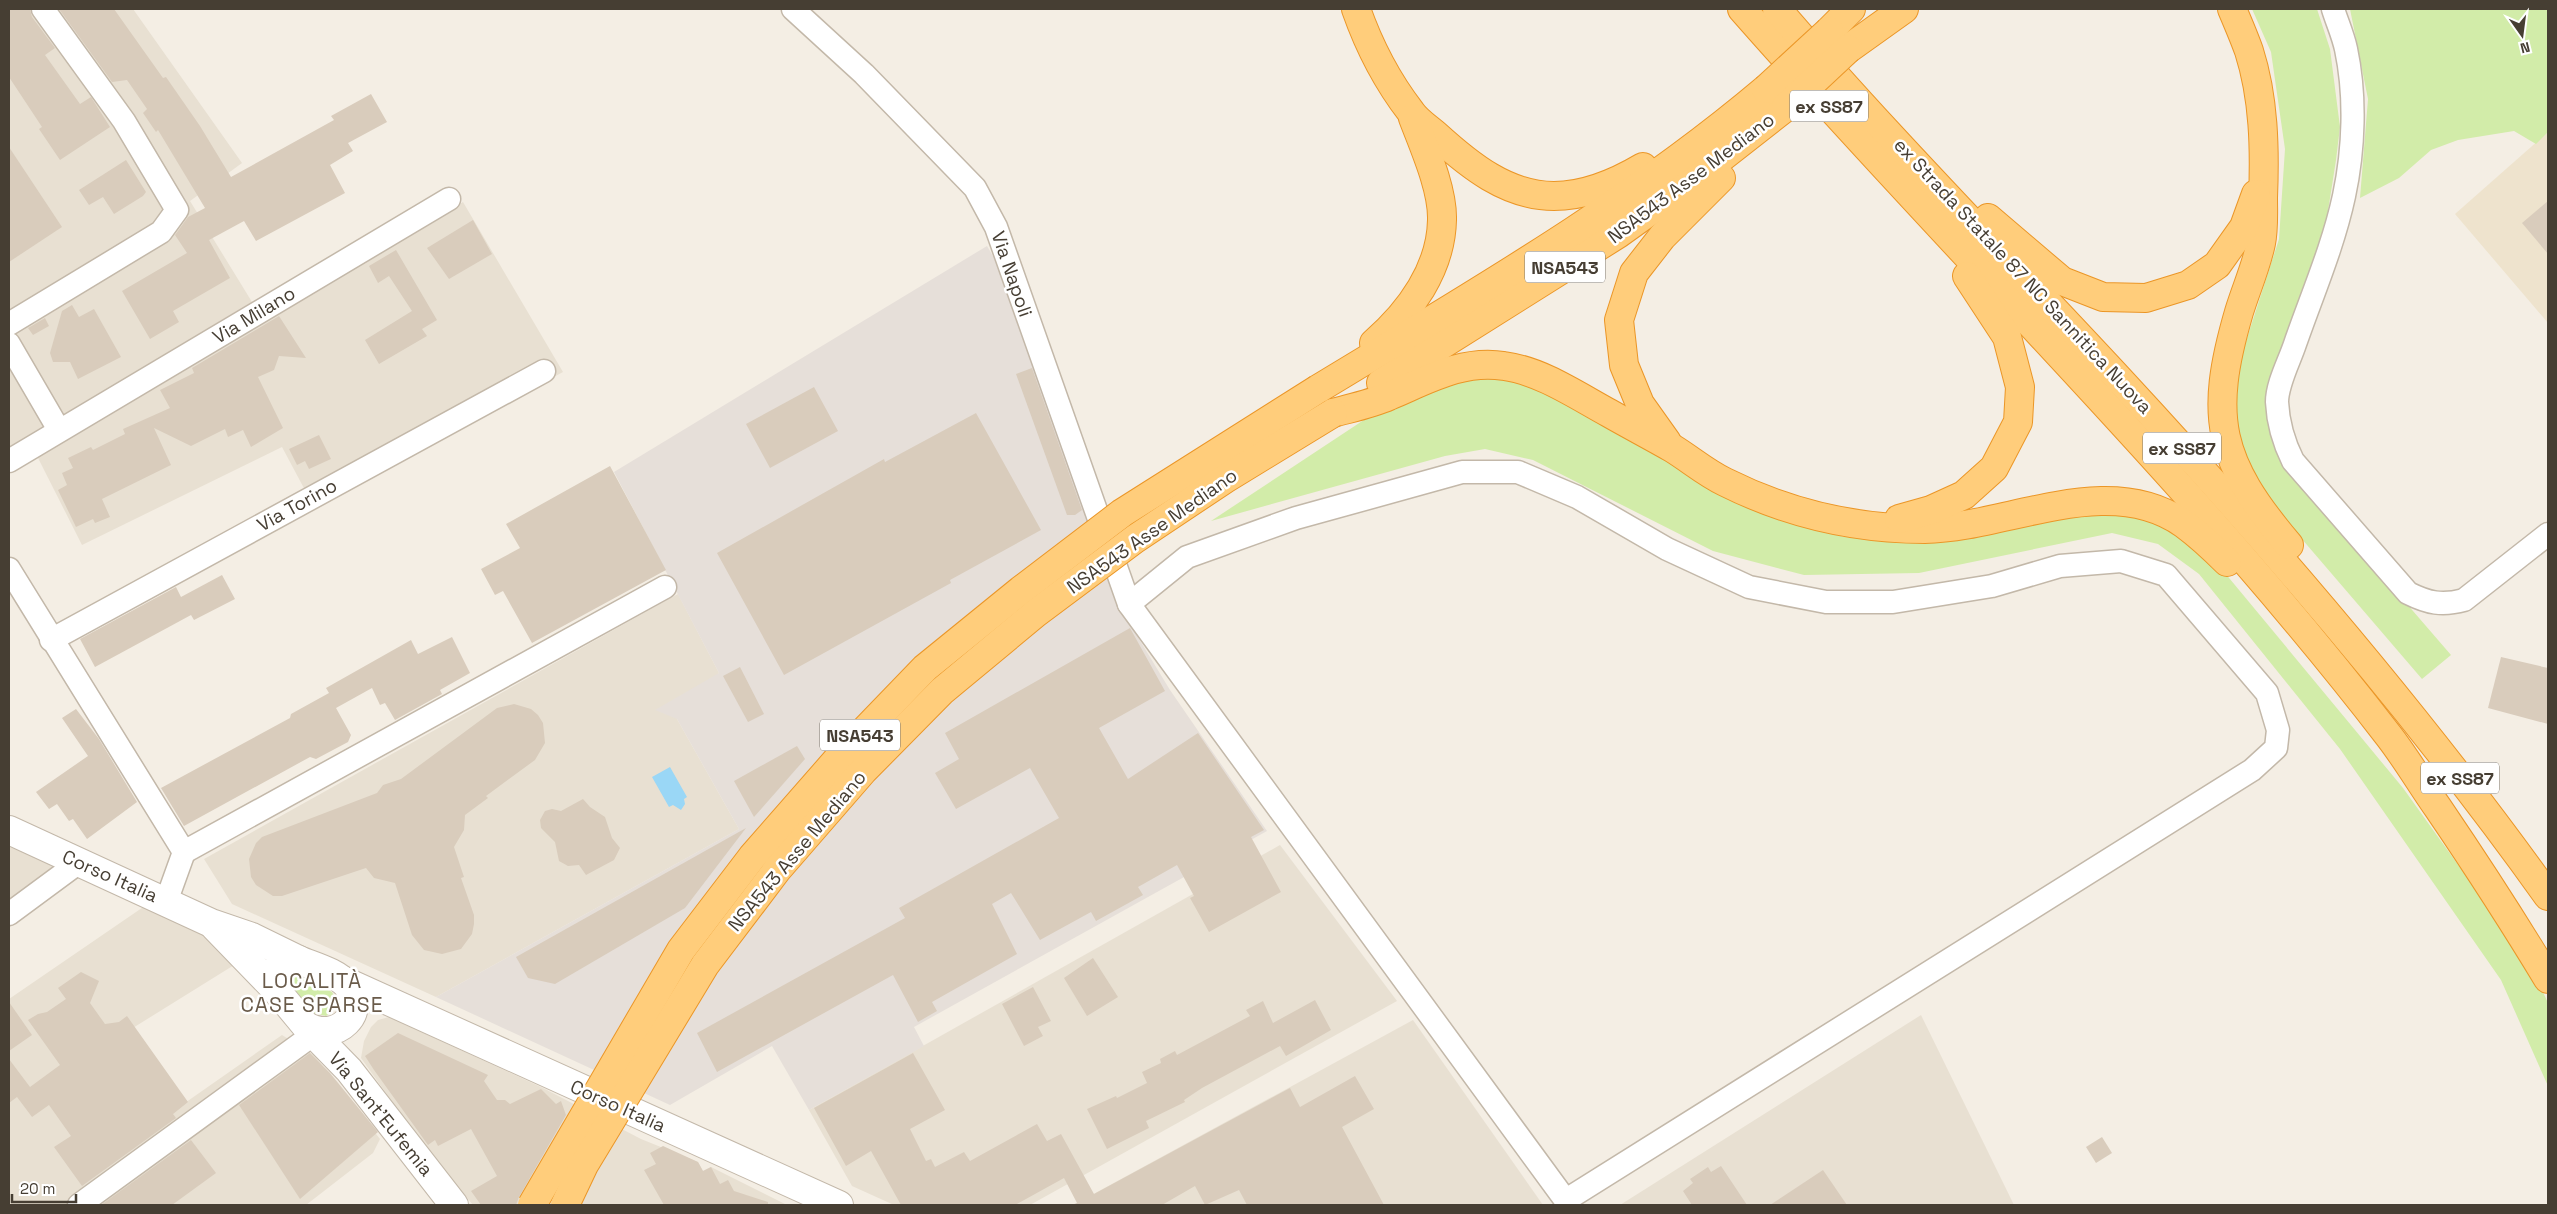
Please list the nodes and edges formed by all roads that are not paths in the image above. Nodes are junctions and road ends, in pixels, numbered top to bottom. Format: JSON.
{"nodes":[{"id":1,"x":43,"y":9,"type":"edge"},
{"id":2,"x":793,"y":9,"type":"edge"},
{"id":3,"x":1356,"y":9,"type":"edge"},
{"id":4,"x":1742,"y":9,"type":"edge"},
{"id":5,"x":1777,"y":9,"type":"edge"},
{"id":6,"x":1851,"y":9,"type":"edge"},
{"id":7,"x":1886,"y":9,"type":"edge"},
{"id":8,"x":1904,"y":9,"type":"edge"},
{"id":9,"x":2232,"y":9,"type":"edge"},
{"id":10,"x":2333,"y":9,"type":"edge"},
{"id":11,"x":1839,"y":40,"type":"junction"},
{"id":12,"x":1786,"y":107,"type":"junction"},
{"id":13,"x":1738,"y":113,"type":"junction"},
{"id":14,"x":1412,"y":114,"type":"junction"},
{"id":15,"x":2264,"y":172,"type":"junction"},
{"id":16,"x":1927,"y":193,"type":"junction"},
{"id":17,"x":449,"y":199,"type":"dead end"},
{"id":18,"x":9,"y":324,"type":"edge"},
{"id":19,"x":9,"y":344,"type":"edge"},
{"id":20,"x":544,"y":371,"type":"dead end"},
{"id":21,"x":1318,"y":389,"type":"junction"},
{"id":22,"x":1333,"y":413,"type":"junction"},
{"id":23,"x":59,"y":430,"type":"junction"},
{"id":24,"x":1671,"y":447,"type":"junction"},
{"id":25,"x":9,"y":461,"type":"edge"},
{"id":26,"x":1878,"y":525,"type":"junction"},
{"id":27,"x":2548,"y":534,"type":"edge"},
{"id":28,"x":9,"y":569,"type":"edge"},
{"id":29,"x":665,"y":587,"type":"dead end"},
{"id":30,"x":1130,"y":604,"type":"junction"},
{"id":31,"x":2299,"y":624,"type":"junction"},
{"id":32,"x":51,"y":640,"type":"junction"},
{"id":33,"x":2416,"y":722,"type":"junction"},
{"id":34,"x":9,"y":830,"type":"edge"},
{"id":35,"x":2504,"y":834,"type":"junction"},
{"id":36,"x":184,"y":852,"type":"junction"},
{"id":37,"x":78,"y":863,"type":"junction"},
{"id":38,"x":2548,"y":881,"type":"edge"},
{"id":39,"x":2548,"y":896,"type":"edge"},
{"id":40,"x":166,"y":902,"type":"junction"},
{"id":41,"x":9,"y":914,"type":"edge"},
{"id":42,"x":211,"y":923,"type":"junction"},
{"id":43,"x":299,"y":960,"type":"junction"},
{"id":44,"x":2548,"y":979,"type":"edge"},
{"id":45,"x":342,"y":980,"type":"junction"},
{"id":46,"x":276,"y":990,"type":"junction"},
{"id":47,"x":398,"y":1006,"type":"junction"},
{"id":48,"x":350,"y":1018,"type":"junction"},
{"id":49,"x":310,"y":1029,"type":"junction"},
{"id":50,"x":350,"y":1070,"type":"junction"},
{"id":51,"x":1567,"y":1203,"type":"edge"},
{"id":52,"x":79,"y":1205,"type":"edge"},
{"id":53,"x":454,"y":1205,"type":"edge"},
{"id":54,"x":532,"y":1205,"type":"edge"},
{"id":55,"x":565,"y":1205,"type":"edge"},
{"id":56,"x":839,"y":1205,"type":"edge"}],
"edges":[{"from":1,"to":18,"type":"street"},
{"from":2,"to":30,"type":"street","name":"Via Napoli"},
{"from":3,"to":14,"type":"highway"},
{"from":4,"to":16,"type":"highway","name":"ex Strada Statale 87 NC Sannitica Nuova","number":"ex SS87"},
{"from":5,"to":16,"type":"highway","name":"ex Strada Statale 87 NC Sannitica Nuova"},
{"from":6,"to":11,"type":"highway","name":"NSA543 Asse Mediano","number":"NSA543"},
{"from":7,"to":11,"type":"highway","name":"NSA543 Asse Mediano","number":"NSA543"},
{"from":8,"to":11,"type":"highway"},
{"from":9,"to":15,"type":"highway"},
{"from":10,"to":27,"type":"street"},
{"from":11,"to":12,"type":"highway","name":"NSA543 Asse Mediano","number":"NSA543","bridge":true},
{"from":11,"to":13,"type":"highway","name":"NSA543 Asse Mediano","number":"NSA543","bridge":true},
{"from":12,"to":22,"type":"highway","name":"NSA543 Asse Mediano","number":"NSA543"},
{"from":12,"to":24,"type":"highway"},
{"from":13,"to":14,"type":"highway"},
{"from":13,"to":21,"type":"highway","name":"NSA543 Asse Mediano","number":"NSA543"},
{"from":14,"to":21,"type":"highway"},
{"from":15,"to":16,"type":"highway"},
{"from":15,"to":33,"type":"highway"},
{"from":16,"to":26,"type":"highway"},
{"from":16,"to":31,"type":"highway","name":"ex Strada Statale 87 NC Sannitica Nuova","number":"ex SS87"},
{"from":16,"to":33,"type":"highway","name":"ex Strada Statale 87 NC Sannitica Nuova","number":"ex SS87"},
{"from":17,"to":23,"type":"street","name":"Via Milano"},
{"from":19,"to":23,"type":"street"},
{"from":20,"to":32,"type":"street","name":"Via Torino"},
{"from":21,"to":54,"type":"highway","name":"NSA543 Asse Mediano","number":"NSA543","bridge":true},
{"from":22,"to":24,"type":"highway"},
{"from":22,"to":55,"type":"highway","name":"NSA543 Asse Mediano","number":"NSA543","bridge":true},
{"from":23,"to":25,"type":"street","name":"Via Milano"},
{"from":24,"to":26,"type":"highway"},
{"from":26,"to":31,"type":"highway"},
{"from":28,"to":32,"type":"street"},
{"from":29,"to":36,"type":"street"},
{"from":30,"to":51,"type":"street","name":"Via Napoli"},
{"from":30,"to":51,"type":"street"},
{"from":31,"to":44,"type":"highway","name":"ex Strada Statale 87 NC Sannitica Nuova","number":"ex SS87"},
{"from":32,"to":36,"type":"street"},
{"from":33,"to":35,"type":"highway","name":"ex Strada Statale 87 NC Sannitica Nuova","number":"ex SS87"},
{"from":34,"to":37,"type":"street","name":"Corso Italia"},
{"from":35,"to":38,"type":"highway"},
{"from":35,"to":39,"type":"highway","name":"ex Strada Statale 87 NC Sannitica Nuova","number":"ex SS87"},
{"from":36,"to":40,"type":"street"},
{"from":37,"to":40,"type":"street","name":"Corso Italia"},
{"from":37,"to":41,"type":"street"},
{"from":40,"to":42,"type":"street","name":"Corso Italia"},
{"from":42,"to":43,"type":"street","name":"Corso Italia"},
{"from":42,"to":46,"type":"street","name":"Corso Italia"},
{"from":43,"to":45,"type":"street","name":"Corso Italia"},
{"from":43,"to":46,"type":"street"},
{"from":45,"to":47,"type":"street","name":"Corso Italia"},
{"from":45,"to":48,"type":"street"},
{"from":46,"to":49,"type":"street","name":"Corso Italia"},
{"from":47,"to":48,"type":"street"},
{"from":47,"to":56,"type":"street","name":"Corso Italia"},
{"from":48,"to":49,"type":"street"},
{"from":48,"to":50,"type":"street"},
{"from":49,"to":50,"type":"street","name":"Via Sant'Eufemia"},
{"from":49,"to":52,"type":"street"},
{"from":50,"to":53,"type":"street","name":"Via Sant'Eufemia"}]}
